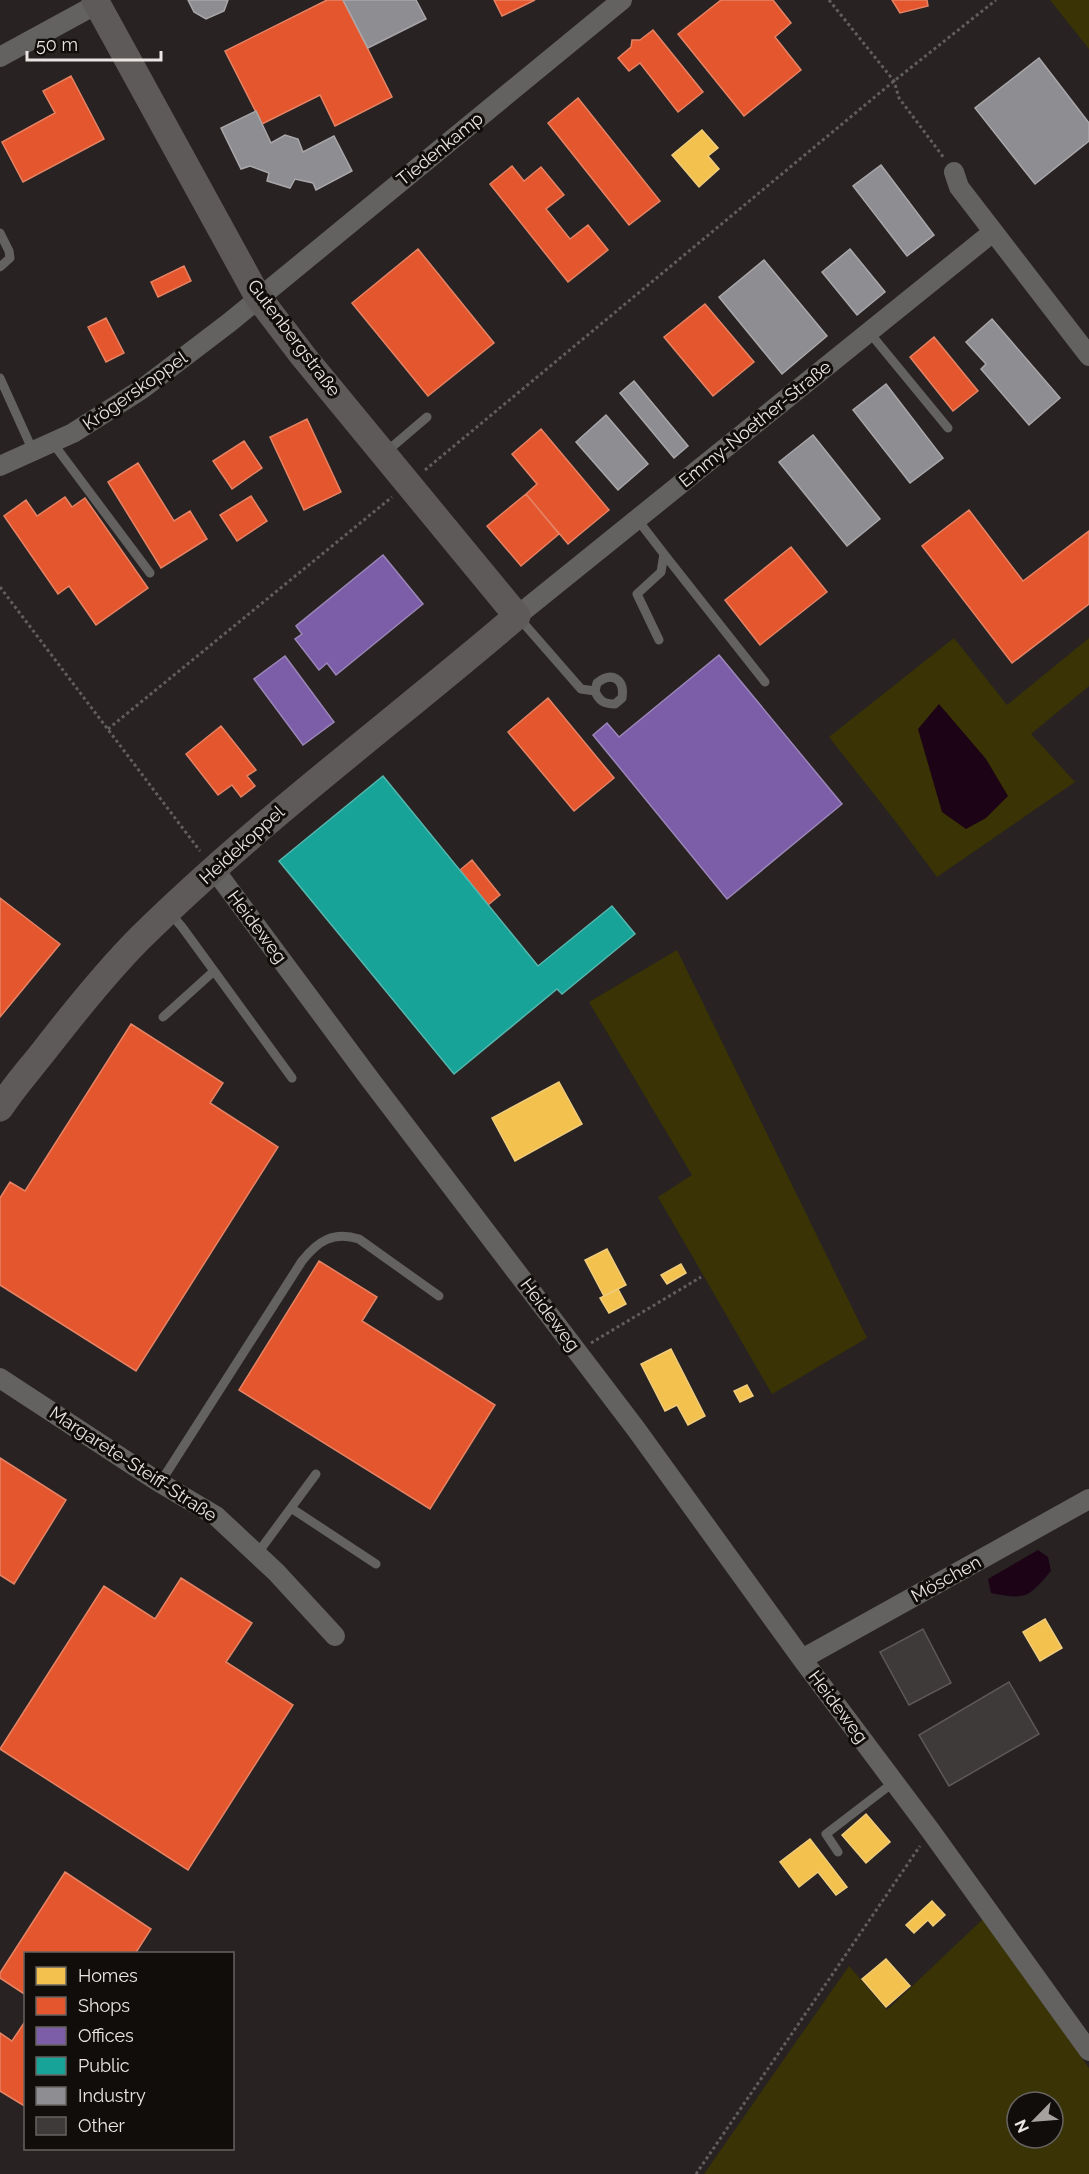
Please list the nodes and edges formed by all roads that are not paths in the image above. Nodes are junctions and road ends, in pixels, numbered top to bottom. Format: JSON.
{"nodes":[{"id":1,"x":622,"y":0,"type":"edge"},
{"id":2,"x":96,"y":2,"type":"edge"},
{"id":3,"x":0,"y":57,"type":"edge"},
{"id":4,"x":954,"y":172,"type":"road end"},
{"id":5,"x":993,"y":232,"type":"junction"},
{"id":6,"x":0,"y":233,"type":"edge"},
{"id":7,"x":0,"y":267,"type":"edge"},
{"id":8,"x":258,"y":297,"type":"junction"},
{"id":9,"x":869,"y":332,"type":"junction"},
{"id":10,"x":1089,"y":356,"type":"edge"},
{"id":11,"x":0,"y":378,"type":"edge"},
{"id":12,"x":427,"y":417,"type":"dead end"},
{"id":13,"x":948,"y":428,"type":"dead end"},
{"id":14,"x":52,"y":442,"type":"junction"},
{"id":15,"x":33,"y":451,"type":"junction"},
{"id":16,"x":384,"y":454,"type":"junction"},
{"id":17,"x":0,"y":466,"type":"edge"},
{"id":18,"x":637,"y":519,"type":"junction"},
{"id":19,"x":664,"y":554,"type":"junction"},
{"id":20,"x":150,"y":573,"type":"dead end"},
{"id":21,"x":517,"y":616,"type":"junction"},
{"id":22,"x":659,"y":640,"type":"dead end"},
{"id":23,"x":765,"y":682,"type":"dead end"},
{"id":24,"x":595,"y":691,"type":"dead end"},
{"id":25,"x":214,"y":869,"type":"junction"},
{"id":26,"x":168,"y":912,"type":"junction"},
{"id":27,"x":214,"y":971,"type":"junction"},
{"id":28,"x":163,"y":1017,"type":"dead end"},
{"id":29,"x":292,"y":1078,"type":"dead end"},
{"id":30,"x":0,"y":1108,"type":"edge"},
{"id":31,"x":439,"y":1296,"type":"dead end"},
{"id":32,"x":0,"y":1378,"type":"edge"},
{"id":33,"x":316,"y":1474,"type":"dead end"},
{"id":34,"x":160,"y":1483,"type":"junction"},
{"id":35,"x":1089,"y":1499,"type":"edge"},
{"id":36,"x":291,"y":1508,"type":"junction"},
{"id":37,"x":257,"y":1554,"type":"junction"},
{"id":38,"x":376,"y":1564,"type":"dead end"},
{"id":39,"x":335,"y":1636,"type":"dead end"},
{"id":40,"x":802,"y":1659,"type":"junction"},
{"id":41,"x":894,"y":1782,"type":"junction"},
{"id":42,"x":838,"y":1852,"type":"dead end"},
{"id":43,"x":1089,"y":2051,"type":"edge"}],
"edges":[{"from":1,"to":8,"type":"street","name":"Tiedenkamp"},
{"from":2,"to":3,"type":"street"},
{"from":2,"to":8,"type":"street","name":"Gutenbergstraße"},
{"from":4,"to":5,"type":"street"},
{"from":5,"to":9,"type":"street","name":"Emmy-Noether-Straße"},
{"from":5,"to":10,"type":"street"},
{"from":6,"to":7,"type":"lane"},
{"from":8,"to":14,"type":"street","name":"Krögerskoppel"},
{"from":8,"to":16,"type":"street","name":"Gutenbergstraße"},
{"from":9,"to":13,"type":"lane"},
{"from":9,"to":18,"type":"street","name":"Emmy-Noether-Straße"},
{"from":11,"to":15,"type":"lane"},
{"from":12,"to":16,"type":"lane"},
{"from":14,"to":15,"type":"street","name":"Krögerskoppel"},
{"from":14,"to":20,"type":"lane"},
{"from":15,"to":17,"type":"street","name":"Krögerskoppel"},
{"from":16,"to":21,"type":"street","name":"Gutenbergstraße"},
{"from":18,"to":19,"type":"lane"},
{"from":18,"to":21,"type":"street","name":"Emmy-Noether-Straße"},
{"from":19,"to":22,"type":"lane"},
{"from":19,"to":23,"type":"lane"},
{"from":21,"to":24,"type":"lane"},
{"from":21,"to":25,"type":"street","name":"Heidekoppel"},
{"from":25,"to":26,"type":"street","name":"Heidekoppel"},
{"from":25,"to":40,"type":"street","name":"Heideweg"},
{"from":26,"to":27,"type":"lane"},
{"from":26,"to":30,"type":"street","name":"Heidekoppel"},
{"from":27,"to":28,"type":"lane"},
{"from":27,"to":29,"type":"lane"},
{"from":31,"to":34,"type":"lane"},
{"from":32,"to":34,"type":"street","name":"Margarete-Steiff-Straße"},
{"from":33,"to":36,"type":"lane"},
{"from":34,"to":37,"type":"street","name":"Margarete-Steiff-Straße"},
{"from":35,"to":40,"type":"street","name":"Möschen"},
{"from":36,"to":37,"type":"lane"},
{"from":36,"to":38,"type":"lane"},
{"from":37,"to":39,"type":"street","name":"Margarete-Steiff-Straße"},
{"from":40,"to":41,"type":"street","name":"Heideweg"},
{"from":41,"to":42,"type":"lane"},
{"from":41,"to":43,"type":"street","name":"Heideweg"}]}
